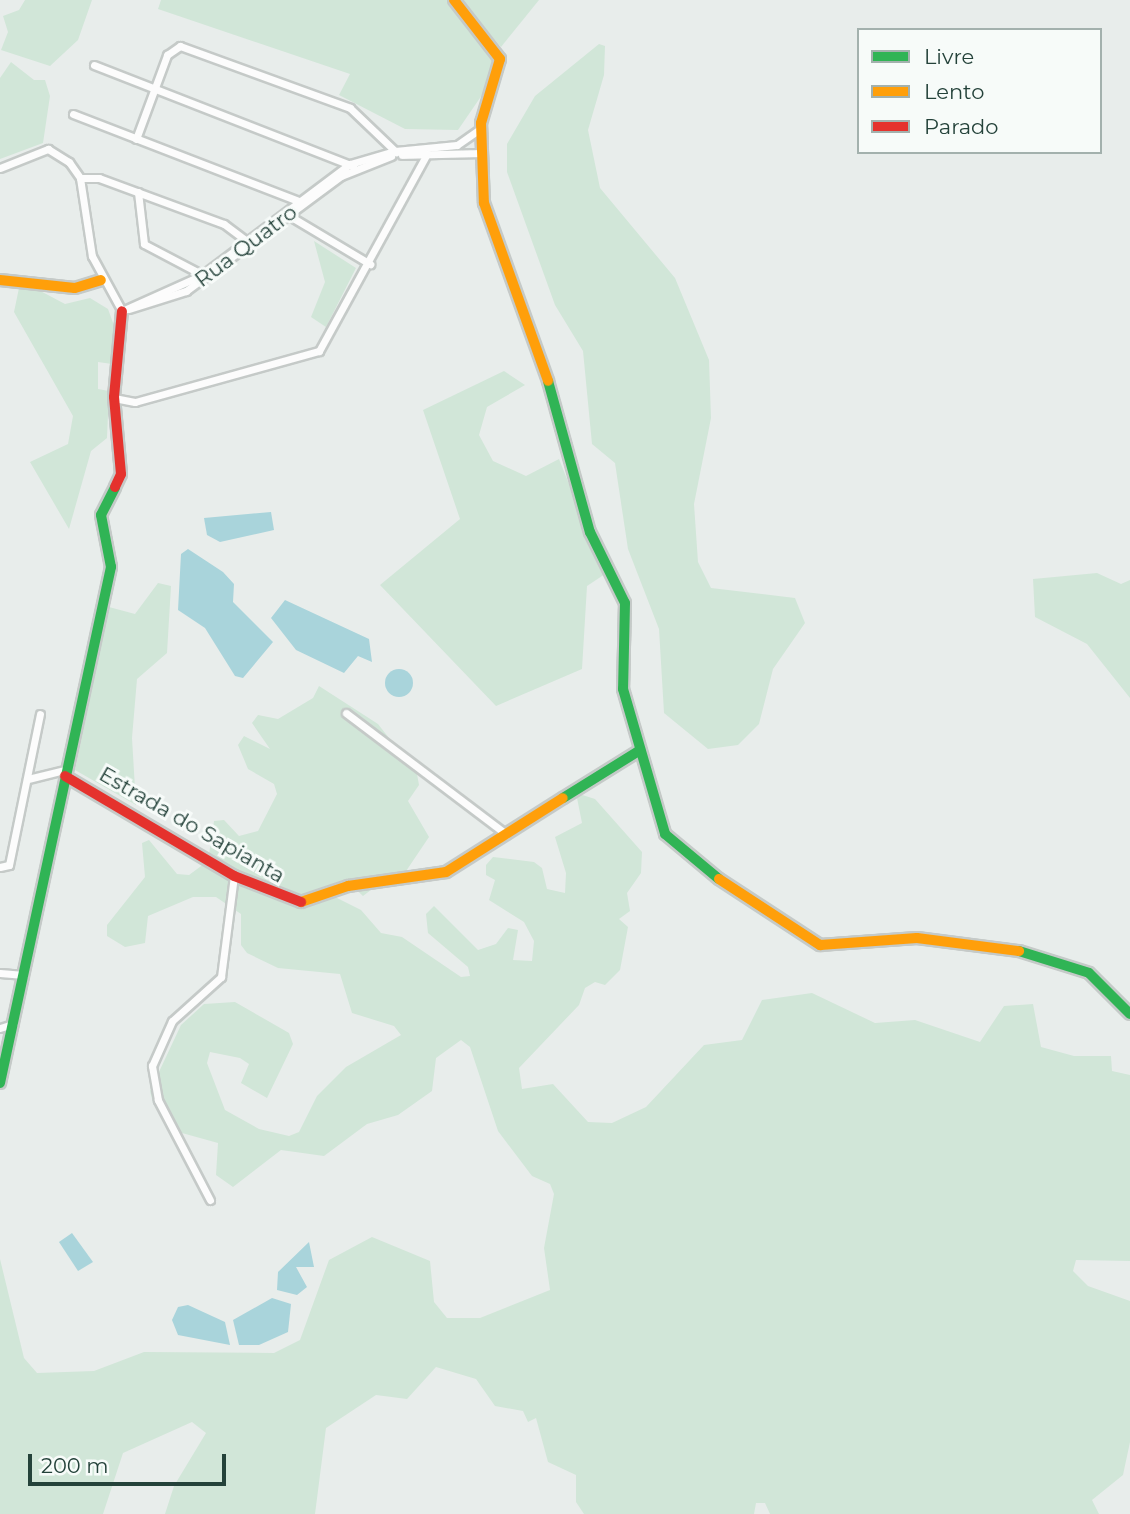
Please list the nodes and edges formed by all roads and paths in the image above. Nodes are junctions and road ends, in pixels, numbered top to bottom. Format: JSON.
{"nodes":[{"id":1,"x":454,"y":0,"type":"edge"},
{"id":2,"x":94,"y":65,"type":"dead end"},
{"id":3,"x":154,"y":91,"type":"junction"},
{"id":4,"x":73,"y":114,"type":"dead end"},
{"id":5,"x":481,"y":128,"type":"junction"},
{"id":6,"x":136,"y":139,"type":"junction"},
{"id":7,"x":397,"y":153,"type":"junction"},
{"id":8,"x":479,"y":153,"type":"junction"},
{"id":9,"x":427,"y":154,"type":"junction"},
{"id":10,"x":353,"y":166,"type":"junction"},
{"id":11,"x":0,"y":168,"type":"edge"},
{"id":12,"x":80,"y":178,"type":"junction"},
{"id":13,"x":138,"y":192,"type":"junction"},
{"id":14,"x":300,"y":202,"type":"junction"},
{"id":15,"x":288,"y":215,"type":"junction"},
{"id":16,"x":248,"y":243,"type":"junction"},
{"id":17,"x":370,"y":264,"type":"junction"},
{"id":18,"x":205,"y":276,"type":"junction"},
{"id":19,"x":0,"y":280,"type":"edge"},
{"id":20,"x":102,"y":280,"type":"junction"},
{"id":21,"x":122,"y":311,"type":"junction"},
{"id":22,"x":114,"y":397,"type":"junction"},
{"id":23,"x":346,"y":713,"type":"dead end"},
{"id":24,"x":40,"y":714,"type":"dead end"},
{"id":25,"x":640,"y":750,"type":"junction"},
{"id":26,"x":65,"y":773,"type":"junction"},
{"id":27,"x":28,"y":779,"type":"junction"},
{"id":28,"x":506,"y":834,"type":"junction"},
{"id":29,"x":0,"y":867,"type":"edge"},
{"id":30,"x":234,"y":876,"type":"junction"},
{"id":31,"x":0,"y":973,"type":"edge"},
{"id":32,"x":23,"y":975,"type":"junction"},
{"id":33,"x":1130,"y":1014,"type":"edge"},
{"id":34,"x":13,"y":1024,"type":"junction"},
{"id":35,"x":0,"y":1028,"type":"edge"},
{"id":36,"x":0,"y":1083,"type":"edge"},
{"id":37,"x":210,"y":1200,"type":"dead end"}],
"edges":[{"from":1,"to":5,"type":"street"},
{"from":2,"to":3,"type":"street"},
{"from":3,"to":6,"type":"street"},
{"from":3,"to":7,"type":"street"},
{"from":3,"to":10,"type":"street"},
{"from":4,"to":6,"type":"street"},
{"from":5,"to":7,"type":"street","name":"Rua Quatro"},
{"from":5,"to":8,"type":"street"},
{"from":6,"to":14,"type":"street"},
{"from":7,"to":9,"type":"street","name":"Rua Quatro"},
{"from":7,"to":10,"type":"street","name":"Rua Quatro"},
{"from":8,"to":9,"type":"street","name":"Rua Quatro"},
{"from":8,"to":25,"type":"street"},
{"from":9,"to":17,"type":"street"},
{"from":10,"to":14,"type":"street","name":"Rua Quatro"},
{"from":11,"to":12,"type":"street"},
{"from":12,"to":13,"type":"street"},
{"from":12,"to":20,"type":"street"},
{"from":13,"to":16,"type":"street"},
{"from":13,"to":18,"type":"street"},
{"from":14,"to":15,"type":"street","name":"Rua Quatro"},
{"from":14,"to":16,"type":"street","name":"Rua Quatro"},
{"from":15,"to":16,"type":"street","name":"Rua Quatro"},
{"from":15,"to":17,"type":"street"},
{"from":16,"to":18,"type":"street","name":"Rua Quatro"},
{"from":17,"to":22,"type":"street"},
{"from":18,"to":21,"type":"street","name":"Rua Quatro"},
{"from":19,"to":20,"type":"street"},
{"from":20,"to":21,"type":"street"},
{"from":21,"to":22,"type":"street","name":"Estrada do Sapianta"},
{"from":22,"to":26,"type":"street","name":"Estrada do Sapianta"},
{"from":23,"to":28,"type":"street"},
{"from":24,"to":27,"type":"street"},
{"from":25,"to":28,"type":"street","name":"Estrada do Sapianta"},
{"from":25,"to":33,"type":"street"},
{"from":26,"to":27,"type":"street"},
{"from":26,"to":30,"type":"street","name":"Estrada do Sapianta"},
{"from":26,"to":32,"type":"street","name":"Estrada do Sapianta"},
{"from":27,"to":29,"type":"street"},
{"from":28,"to":30,"type":"street","name":"Estrada do Sapianta"},
{"from":30,"to":37,"type":"street"},
{"from":31,"to":32,"type":"street"},
{"from":32,"to":34,"type":"street","name":"Estrada do Sapianta"},
{"from":34,"to":35,"type":"street"},
{"from":34,"to":36,"type":"street","name":"Estrada do Sapianta"}]}
